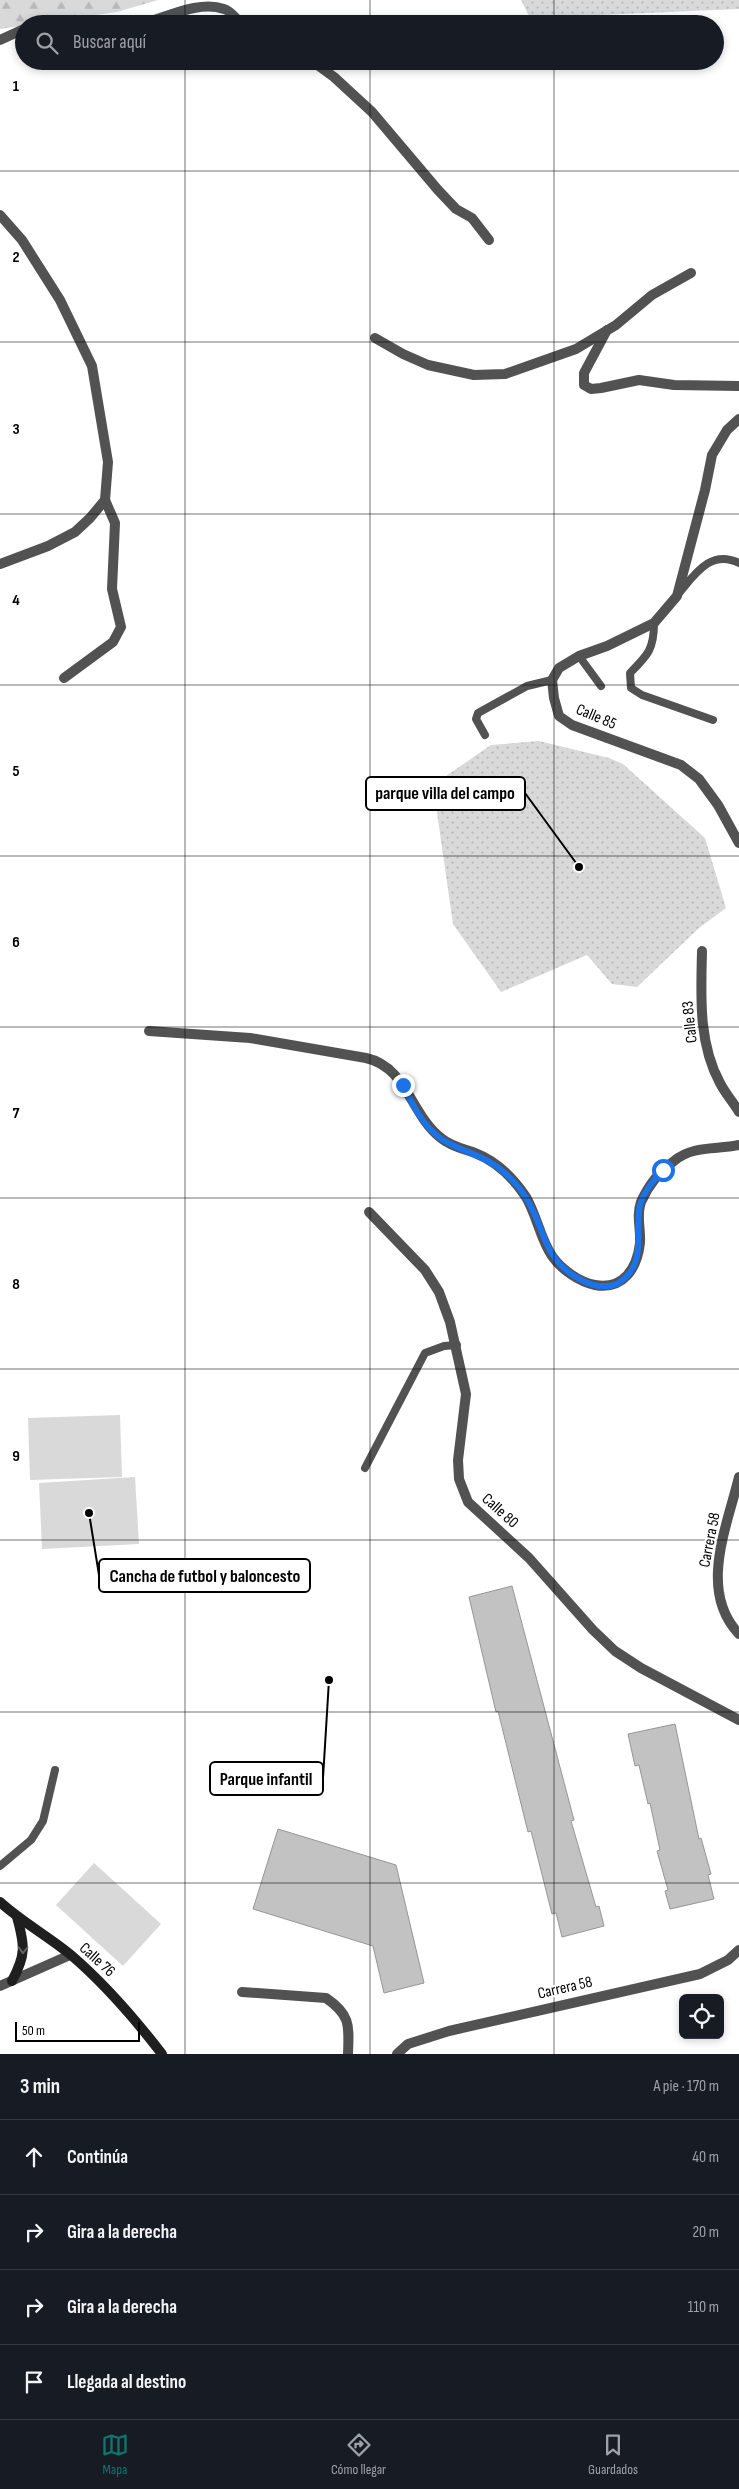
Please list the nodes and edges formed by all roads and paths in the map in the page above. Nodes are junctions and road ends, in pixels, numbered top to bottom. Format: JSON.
{"nodes":[{"id":1,"x":168,"y":15,"type":"edge"},
{"id":2,"x":232,"y":15,"type":"edge"},
{"id":3,"x":15,"y":33,"type":"edge"},
{"id":4,"x":0,"y":40,"type":"edge"},
{"id":5,"x":324,"y":70,"type":"edge"},
{"id":6,"x":0,"y":215,"type":"edge"},
{"id":7,"x":490,"y":240,"type":"dead end"},
{"id":8,"x":691,"y":273,"type":"dead end"},
{"id":9,"x":607,"y":330,"type":"junction"},
{"id":10,"x":375,"y":338,"type":"dead end"},
{"id":11,"x":739,"y":386,"type":"edge"},
{"id":12,"x":739,"y":419,"type":"edge"},
{"id":13,"x":105,"y":500,"type":"junction"},
{"id":14,"x":739,"y":562,"type":"edge"},
{"id":15,"x":0,"y":564,"type":"edge"},
{"id":16,"x":677,"y":596,"type":"junction"},
{"id":17,"x":654,"y":623,"type":"junction"},
{"id":18,"x":579,"y":656,"type":"junction"},
{"id":19,"x":64,"y":678,"type":"dead end"},
{"id":20,"x":552,"y":680,"type":"junction"},
{"id":21,"x":601,"y":686,"type":"dead end"},
{"id":22,"x":713,"y":720,"type":"dead end"},
{"id":23,"x":486,"y":735,"type":"dead end"},
{"id":24,"x":739,"y":843,"type":"edge"},
{"id":25,"x":702,"y":952,"type":"dead end"},
{"id":26,"x":149,"y":1031,"type":"dead end"},
{"id":27,"x":739,"y":1112,"type":"edge"},
{"id":28,"x":739,"y":1145,"type":"edge"},
{"id":29,"x":369,"y":1212,"type":"dead end"},
{"id":30,"x":457,"y":1345,"type":"junction"},
{"id":31,"x":365,"y":1468,"type":"dead end"},
{"id":32,"x":739,"y":1478,"type":"edge"},
{"id":33,"x":739,"y":1634,"type":"edge"},
{"id":34,"x":739,"y":1720,"type":"edge"},
{"id":35,"x":55,"y":1770,"type":"dead end"},
{"id":36,"x":0,"y":1866,"type":"edge"},
{"id":37,"x":0,"y":1902,"type":"edge"},
{"id":38,"x":17,"y":1917,"type":"junction"},
{"id":39,"x":739,"y":1950,"type":"edge"},
{"id":40,"x":70,"y":1955,"type":"junction"},
{"id":41,"x":12,"y":1981,"type":"junction"},
{"id":42,"x":0,"y":1986,"type":"edge"},
{"id":43,"x":242,"y":1992,"type":"dead end"},
{"id":44,"x":162,"y":2054,"type":"edge"},
{"id":45,"x":348,"y":2054,"type":"edge"},
{"id":46,"x":397,"y":2054,"type":"edge"}],
"edges":[{"from":1,"to":2,"type":"street"},
{"from":3,"to":4,"type":"street"},
{"from":5,"to":7,"type":"street"},
{"from":6,"to":13,"type":"street"},
{"from":8,"to":9,"type":"street"},
{"from":9,"to":10,"type":"street"},
{"from":9,"to":11,"type":"street"},
{"from":12,"to":16,"type":"street"},
{"from":13,"to":15,"type":"street"},
{"from":13,"to":19,"type":"street"},
{"from":14,"to":16,"type":"lane"},
{"from":16,"to":17,"type":"street"},
{"from":17,"to":18,"type":"street"},
{"from":17,"to":22,"type":"lane"},
{"from":18,"to":20,"type":"street"},
{"from":18,"to":21,"type":"lane"},
{"from":20,"to":23,"type":"lane"},
{"from":20,"to":24,"type":"street","name":"Calle 85"},
{"from":25,"to":27,"type":"street","name":"Calle 83"},
{"from":26,"to":28,"type":"street"},
{"from":29,"to":30,"type":"street","name":"Calle 80"},
{"from":30,"to":31,"type":"lane"},
{"from":30,"to":34,"type":"street","name":"Calle 80"},
{"from":32,"to":33,"type":"street","name":"Carrera 58"},
{"from":35,"to":36,"type":"lane"},
{"from":37,"to":38,"type":"street","name":"Calle 76"},
{"from":38,"to":40,"type":"street","name":"Calle 76"},
{"from":38,"to":41,"type":"street","one_way":true},
{"from":39,"to":46,"type":"street","name":"Carrera 58"},
{"from":40,"to":41,"type":"street"},
{"from":40,"to":44,"type":"street","name":"Calle 76"},
{"from":41,"to":42,"type":"street"},
{"from":43,"to":45,"type":"street"}]}
